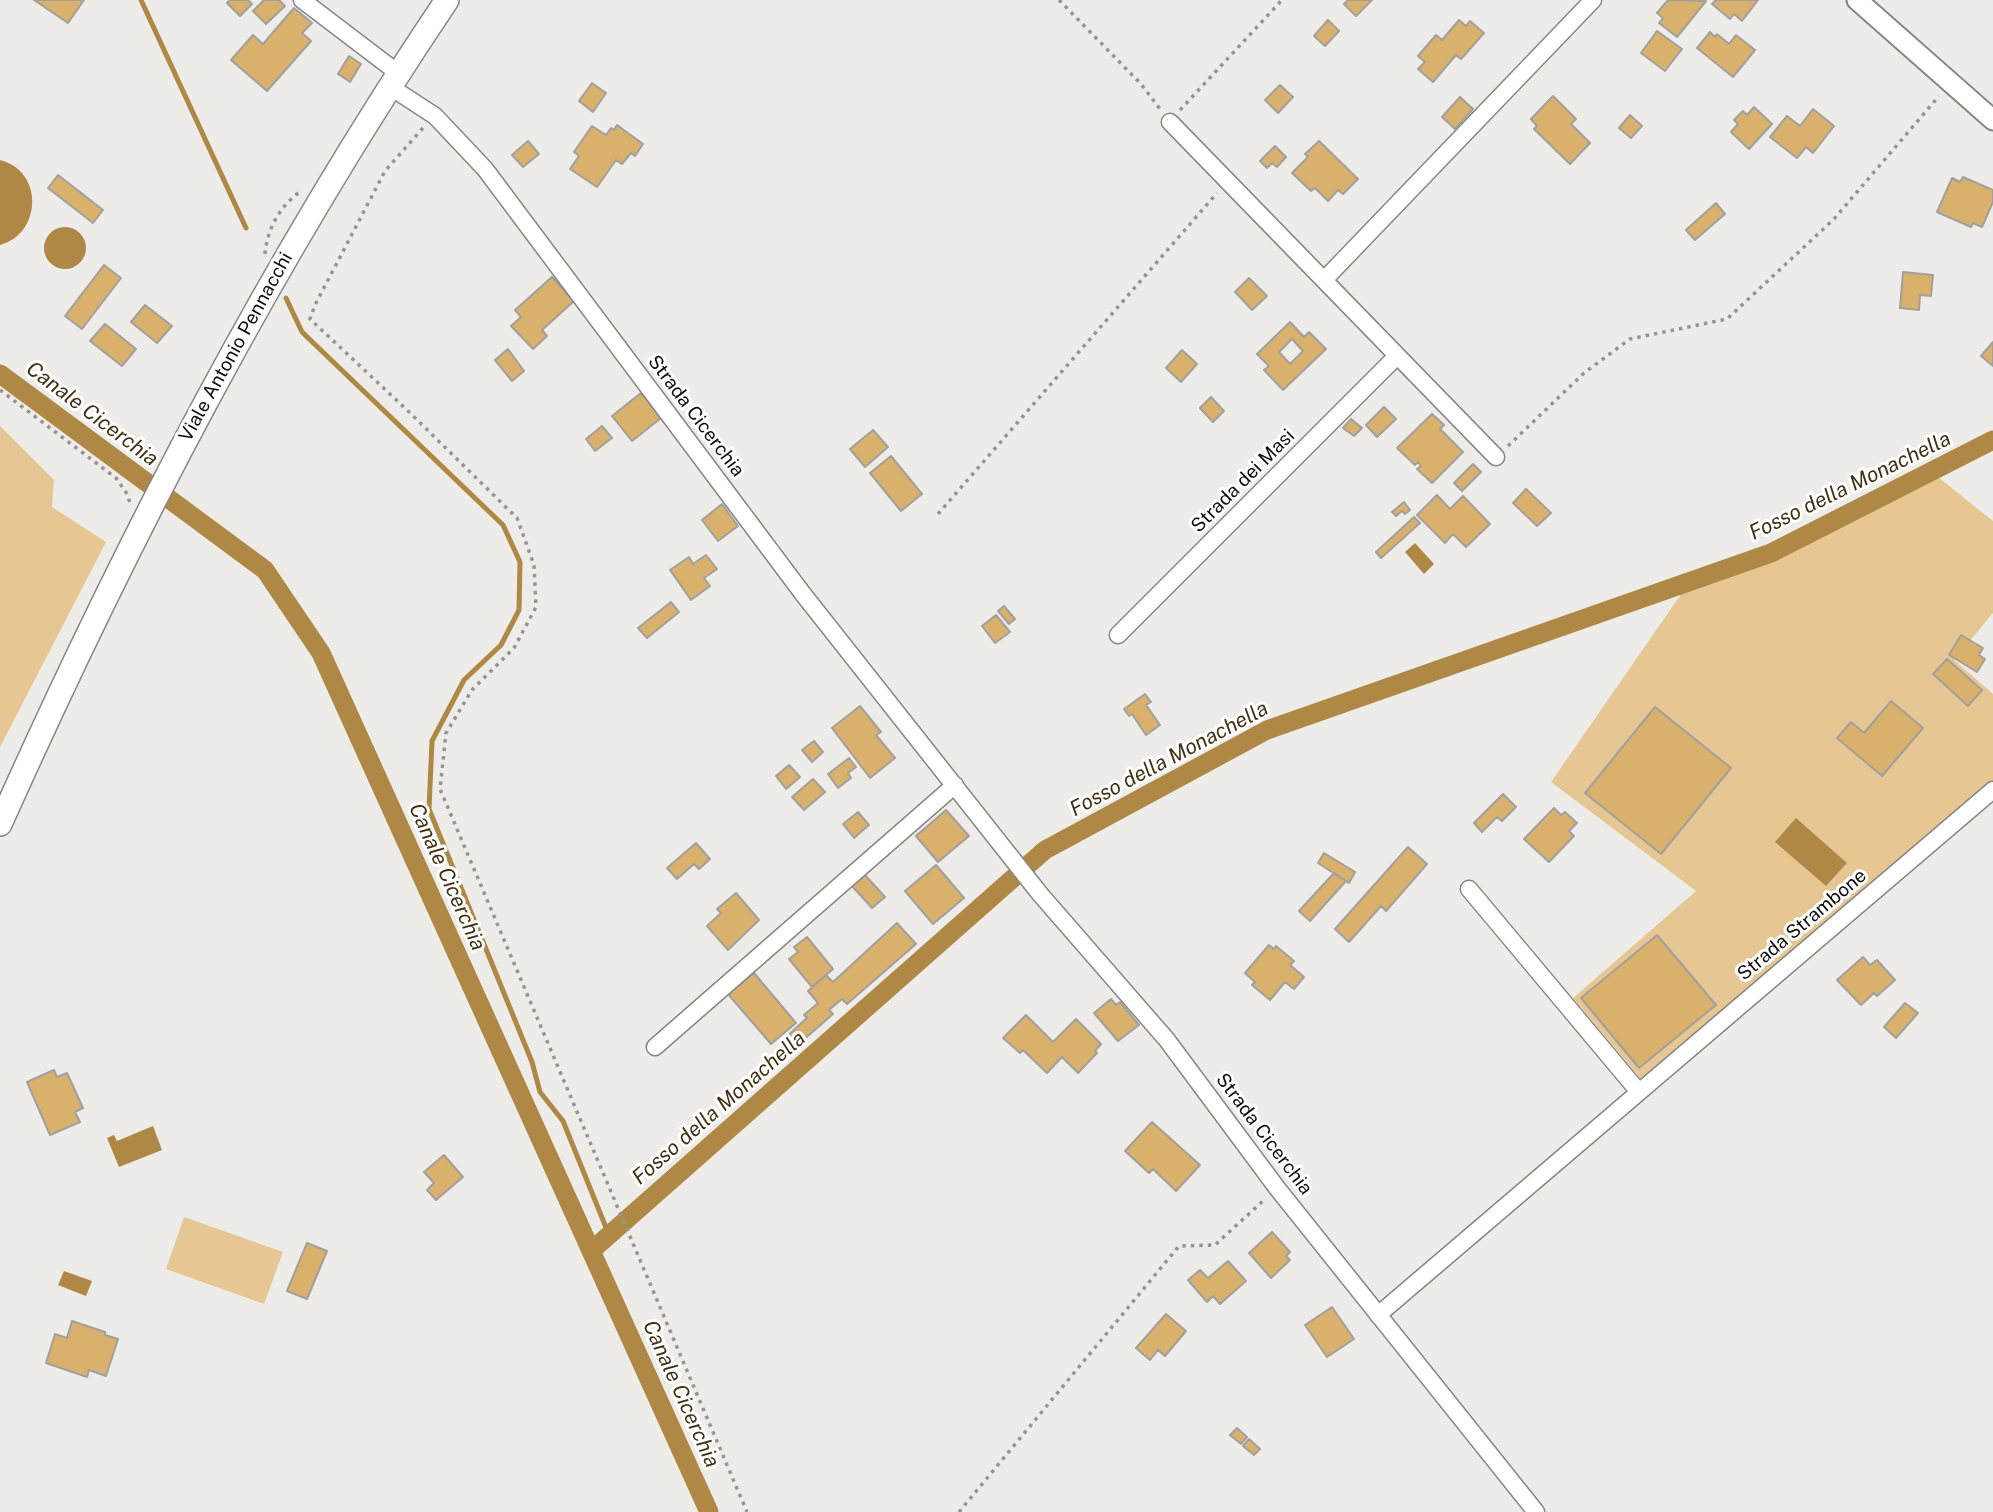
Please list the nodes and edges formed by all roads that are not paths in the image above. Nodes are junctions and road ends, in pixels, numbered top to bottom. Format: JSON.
{"nodes":[{"id":1,"x":302,"y":0,"type":"edge"},
{"id":2,"x":447,"y":0,"type":"edge"},
{"id":3,"x":1593,"y":0,"type":"edge"},
{"id":4,"x":1857,"y":0,"type":"edge"},
{"id":5,"x":393,"y":80,"type":"junction"},
{"id":6,"x":1993,"y":121,"type":"edge"},
{"id":7,"x":1170,"y":122,"type":"road end"},
{"id":8,"x":1324,"y":280,"type":"junction"},
{"id":9,"x":1397,"y":356,"type":"junction"},
{"id":10,"x":1496,"y":457,"type":"road end"},
{"id":11,"x":1118,"y":635,"type":"dead end"},
{"id":12,"x":955,"y":785,"type":"junction"},
{"id":13,"x":1993,"y":790,"type":"edge"},
{"id":14,"x":0,"y":824,"type":"edge"},
{"id":15,"x":1469,"y":889,"type":"dead end"},
{"id":16,"x":655,"y":1047,"type":"dead end"},
{"id":17,"x":1639,"y":1092,"type":"junction"},
{"id":18,"x":1378,"y":1315,"type":"junction"},
{"id":19,"x":1536,"y":1512,"type":"edge"}],
"edges":[{"from":1,"to":5,"type":"street","name":"Strada Cicerchia"},
{"from":2,"to":5,"type":"main road","name":"Viale Antonio Pennacchi"},
{"from":3,"to":8,"type":"street"},
{"from":4,"to":6,"type":"street"},
{"from":5,"to":12,"type":"street","name":"Strada Cicerchia"},
{"from":5,"to":14,"type":"main road","name":"Viale Antonio Pennacchi"},
{"from":7,"to":8,"type":"street"},
{"from":8,"to":9,"type":"street"},
{"from":9,"to":10,"type":"street"},
{"from":9,"to":11,"type":"street","name":"Strada dei Masi"},
{"from":12,"to":16,"type":"street"},
{"from":12,"to":18,"type":"street","name":"Strada Cicerchia"},
{"from":13,"to":17,"type":"street","name":"Strada Strambone"},
{"from":15,"to":17,"type":"street"},
{"from":17,"to":18,"type":"street","name":"Strada Strambone"},
{"from":18,"to":19,"type":"street","name":"Strada Cicerchia"}]}
